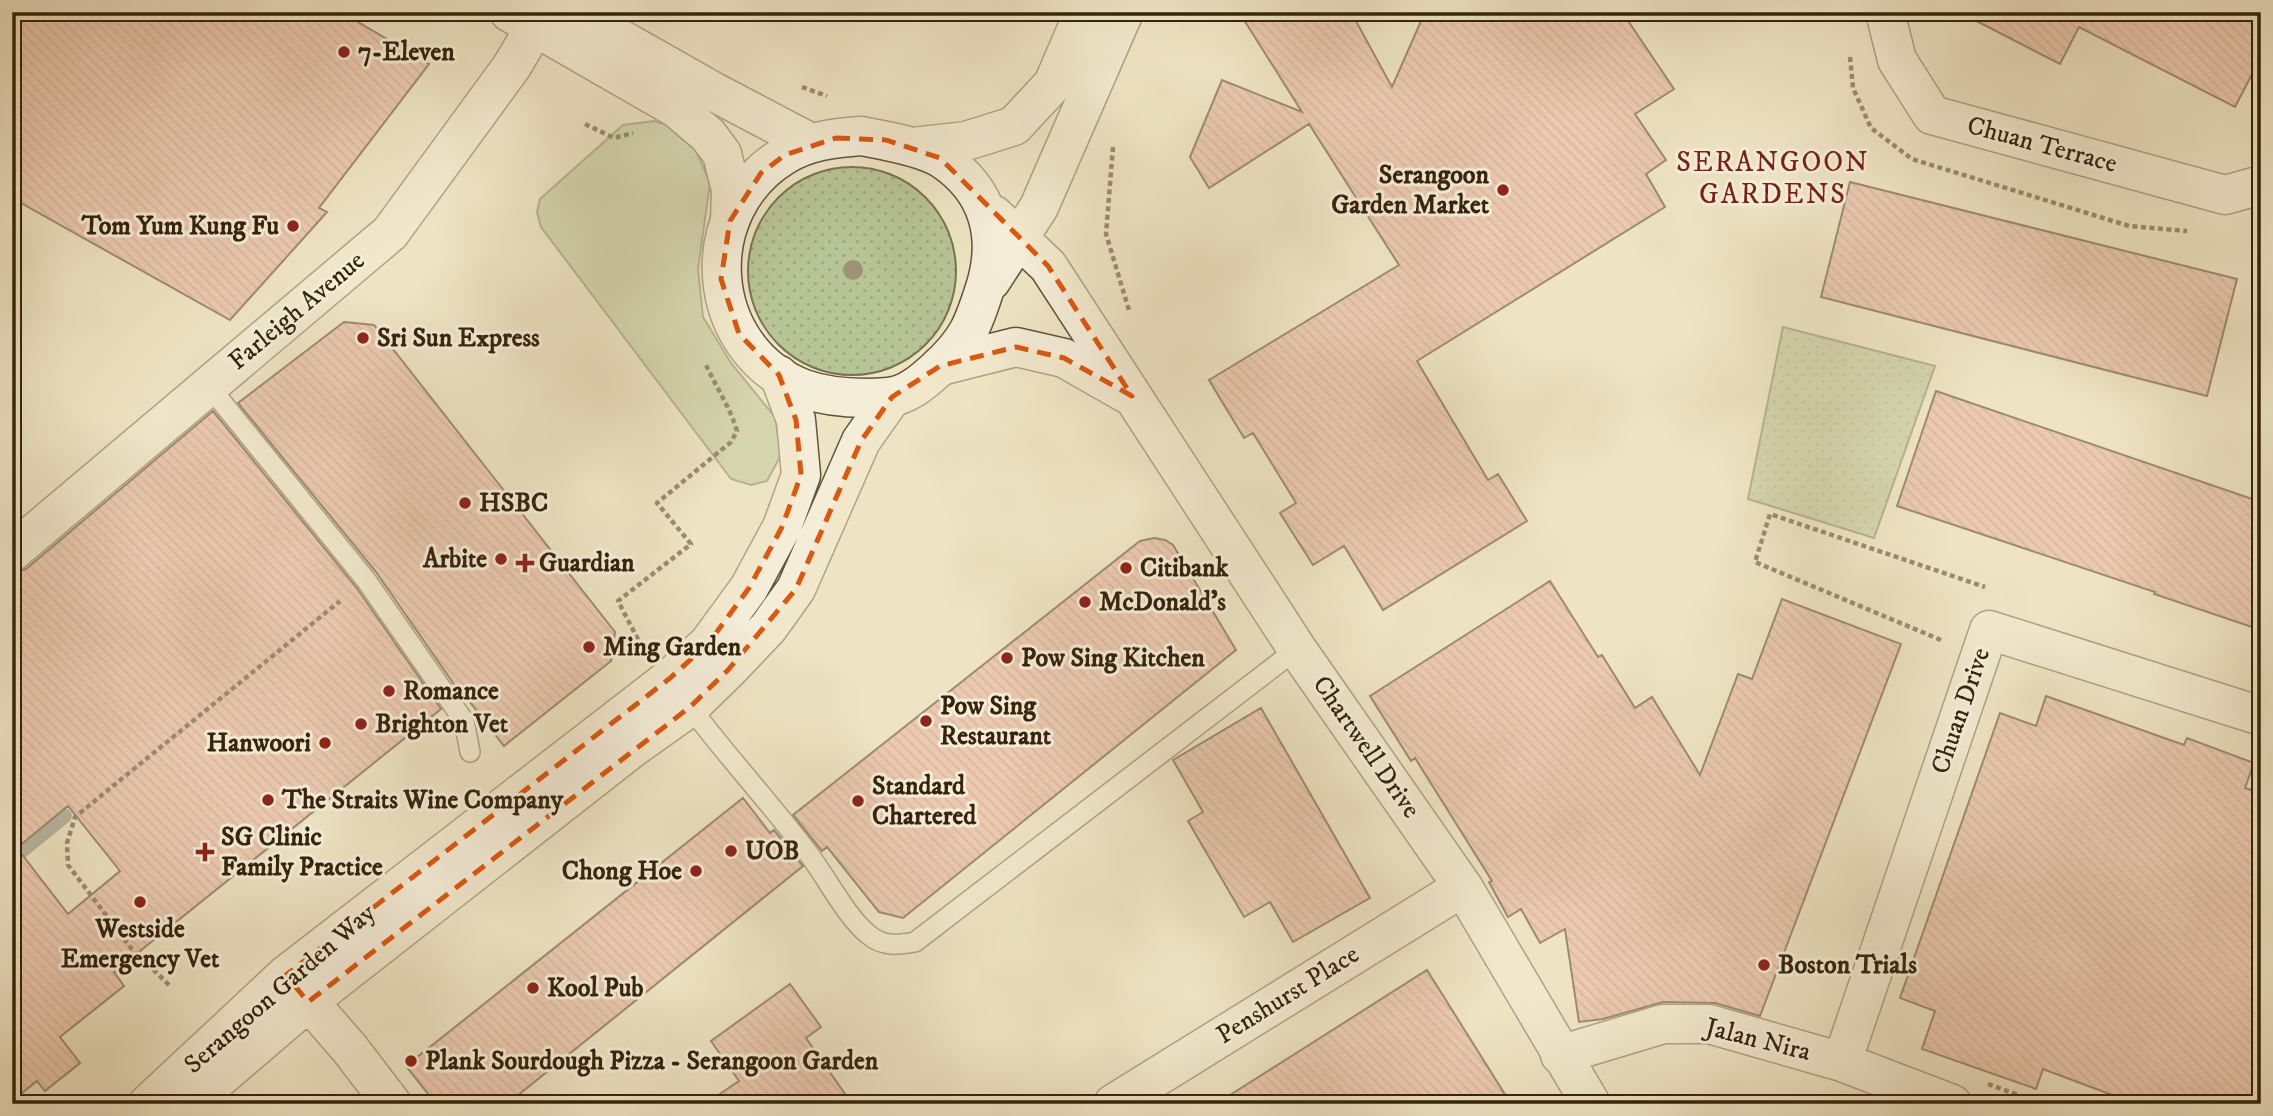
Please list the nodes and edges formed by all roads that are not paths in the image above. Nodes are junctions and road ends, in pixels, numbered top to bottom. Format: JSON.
{"nodes":[{"id":1,"x":573,"y":12,"type":"edge"},
{"id":2,"x":1084,"y":12,"type":"edge"},
{"id":3,"x":1124,"y":12,"type":"edge"},
{"id":4,"x":1885,"y":12,"type":"edge"},
{"id":5,"x":522,"y":20,"type":"edge"},
{"id":6,"x":811,"y":143,"type":"junction"},
{"id":7,"x":910,"y":148,"type":"junction"},
{"id":8,"x":2261,"y":185,"type":"edge"},
{"id":9,"x":983,"y":204,"type":"junction"},
{"id":10,"x":730,"y":221,"type":"junction"},
{"id":11,"x":1018,"y":238,"type":"junction"},
{"id":12,"x":984,"y":291,"type":"junction"},
{"id":13,"x":940,"y":366,"type":"junction"},
{"id":14,"x":779,"y":375,"type":"junction"},
{"id":15,"x":208,"y":385,"type":"junction"},
{"id":16,"x":1132,"y":396,"type":"junction"},
{"id":17,"x":892,"y":397,"type":"junction"},
{"id":18,"x":12,"y":552,"type":"edge"},
{"id":19,"x":1297,"y":649,"type":"junction"},
{"id":20,"x":718,"y":657,"type":"junction"},
{"id":21,"x":668,"y":680,"type":"junction"},
{"id":22,"x":2261,"y":716,"type":"edge"},
{"id":23,"x":470,"y":752,"type":"dead end"},
{"id":24,"x":1463,"y":887,"type":"junction"},
{"id":25,"x":297,"y":988,"type":"junction"},
{"id":26,"x":1560,"y":1055,"type":"junction"},
{"id":27,"x":1842,"y":1062,"type":"junction"},
{"id":28,"x":213,"y":1064,"type":"junction"},
{"id":29,"x":148,"y":1104,"type":"edge"},
{"id":30,"x":189,"y":1104,"type":"edge"},
{"id":31,"x":392,"y":1104,"type":"edge"},
{"id":32,"x":1112,"y":1104,"type":"edge"},
{"id":33,"x":1591,"y":1104,"type":"edge"},
{"id":34,"x":1952,"y":1104,"type":"edge"}],
"edges":[{"from":1,"to":6,"type":"street"},
{"from":2,"to":7,"type":"street"},
{"from":3,"to":11,"type":"street"},
{"from":4,"to":8,"type":"street","name":"Chuan Terrace"},
{"from":5,"to":10,"type":"street"},
{"from":5,"to":15,"type":"street","name":"Farleigh Avenue"},
{"from":6,"to":7,"type":"street"},
{"from":6,"to":10,"type":"street"},
{"from":7,"to":9,"type":"street"},
{"from":9,"to":11,"type":"street","name":"Chartwell Drive"},
{"from":9,"to":12,"type":"street"},
{"from":10,"to":14,"type":"street"},
{"from":11,"to":12,"type":"street"},
{"from":11,"to":16,"type":"street","name":"Chartwell Drive"},
{"from":12,"to":13,"type":"street"},
{"from":13,"to":16,"type":"street","name":"Chartwell Drive"},
{"from":13,"to":17,"type":"street"},
{"from":14,"to":17,"type":"street"},
{"from":14,"to":20,"type":"street","name":"Serangoon Garden Way"},
{"from":15,"to":18,"type":"street","name":"Farleigh Avenue"},
{"from":15,"to":23,"type":"lane"},
{"from":16,"to":19,"type":"street","name":"Chartwell Drive"},
{"from":17,"to":20,"type":"street","name":"Serangoon Garden Way"},
{"from":19,"to":21,"type":"lane"},
{"from":19,"to":24,"type":"street","name":"Chartwell Drive"},
{"from":20,"to":21,"type":"street","name":"Serangoon Garden Way"},
{"from":21,"to":25,"type":"street","name":"Serangoon Garden Way"},
{"from":22,"to":27,"type":"street","name":"Chuan Drive"},
{"from":24,"to":26,"type":"street","name":"Chartwell Drive"},
{"from":24,"to":32,"type":"street","name":"Penshurst Place"},
{"from":25,"to":28,"type":"street","name":"Serangoon Garden Way"},
{"from":25,"to":31,"type":"street"},
{"from":26,"to":27,"type":"street","name":"Jalan Nira"},
{"from":26,"to":33,"type":"street","name":"Chartwell Drive"},
{"from":27,"to":34,"type":"street","name":"Jalan Nira"},
{"from":28,"to":29,"type":"street","name":"Serangoon Garden Way"},
{"from":28,"to":30,"type":"street","name":"Serangoon Garden Way"}]}
